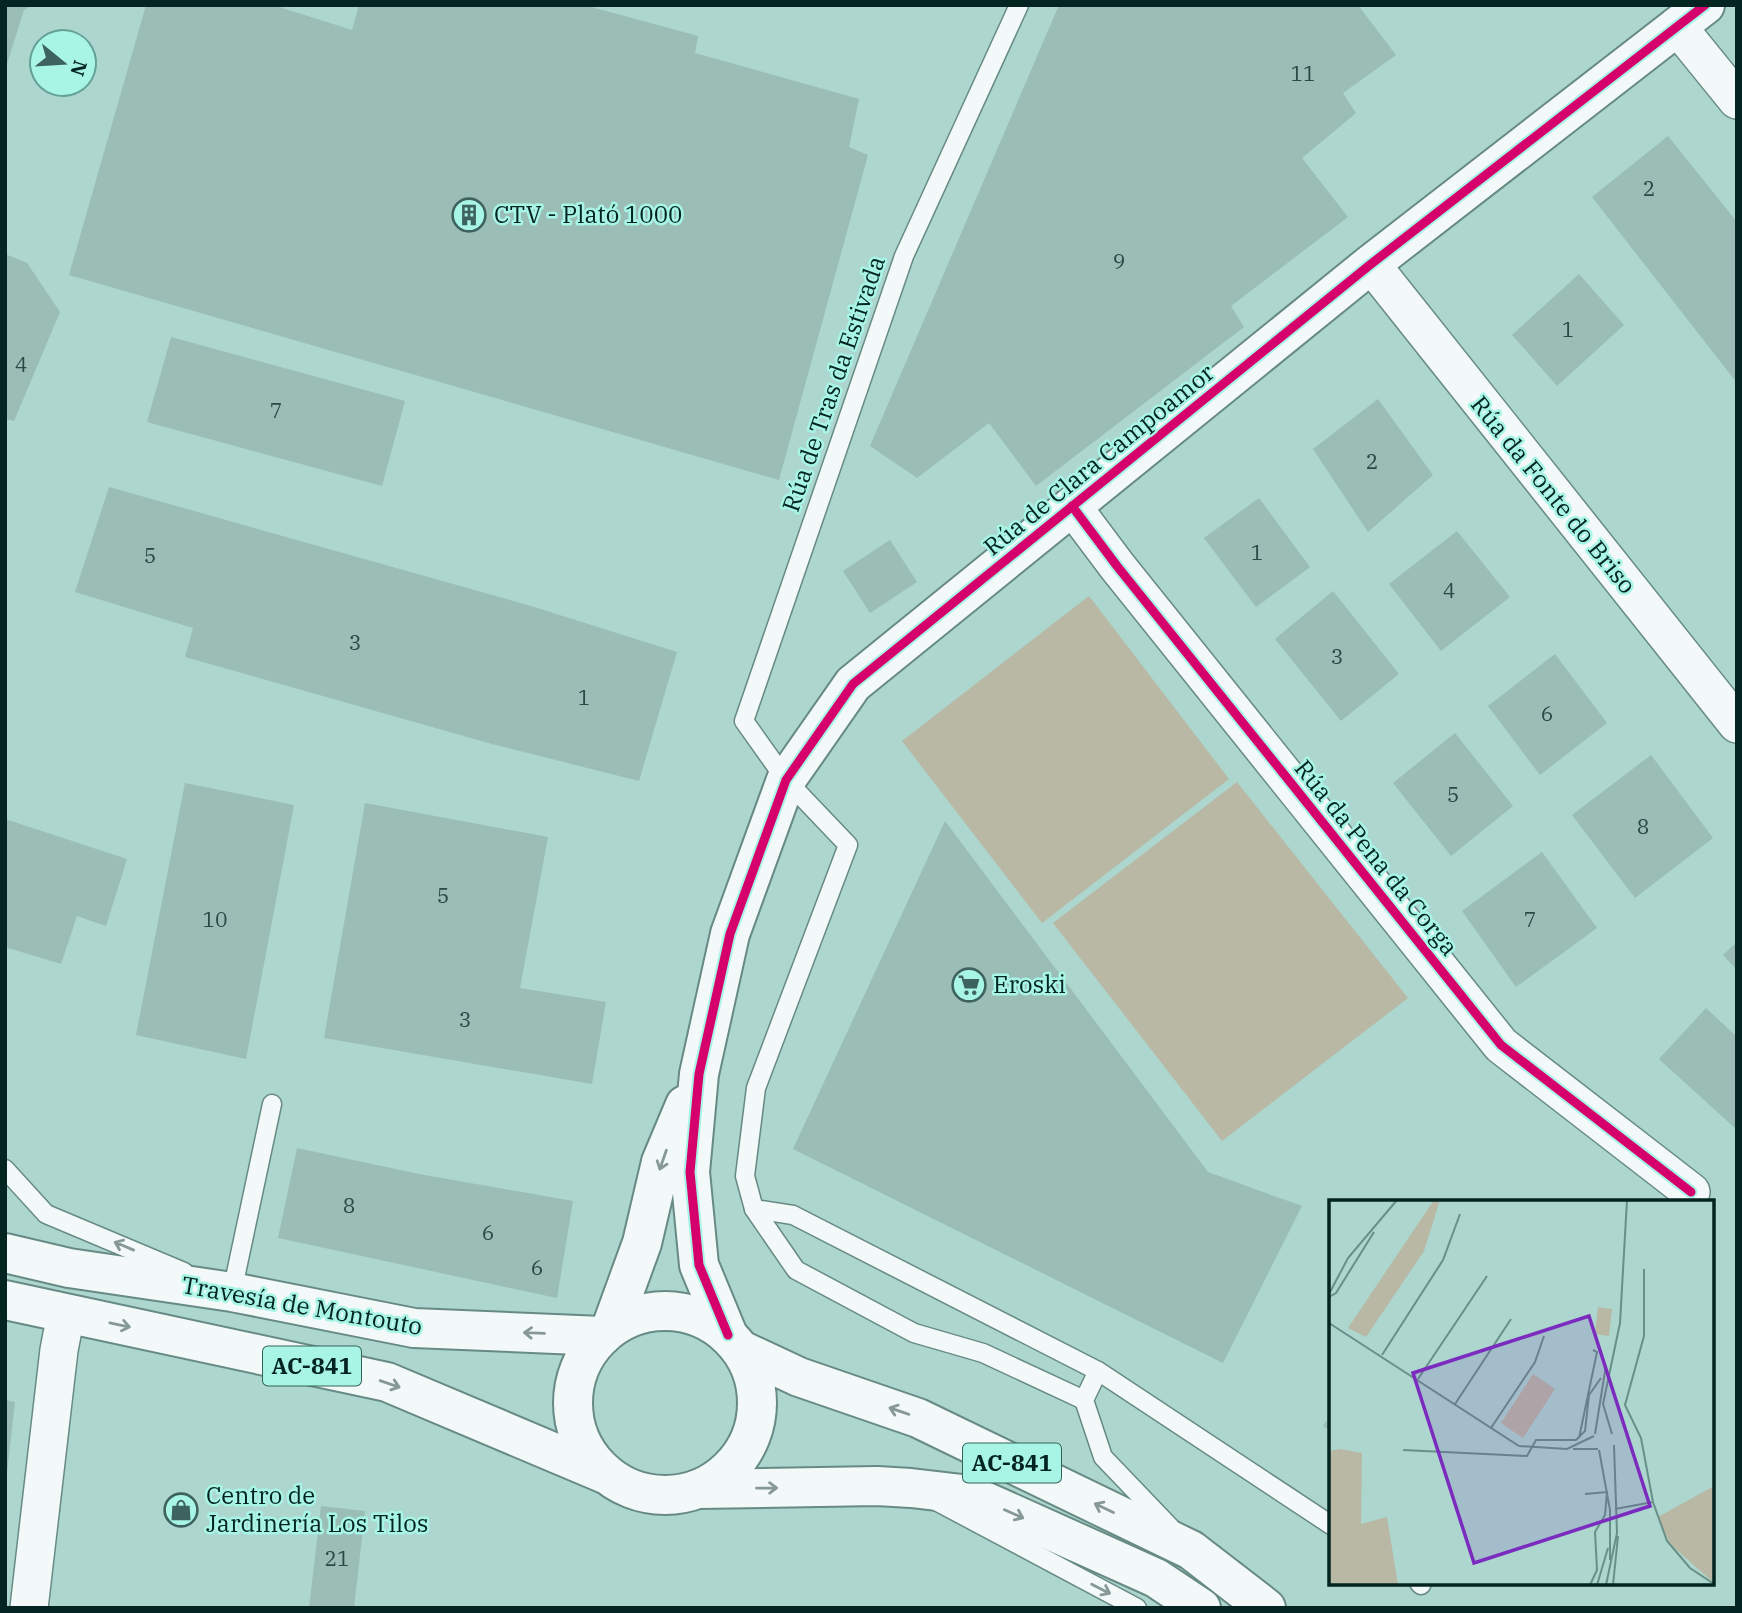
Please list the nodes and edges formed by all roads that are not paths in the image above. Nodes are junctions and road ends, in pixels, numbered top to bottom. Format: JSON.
{"nodes":[{"id":1,"x":1019,"y":5,"type":"edge"},
{"id":2,"x":1691,"y":16,"type":"edge"},
{"id":3,"x":1737,"y":100,"type":"edge"},
{"id":4,"x":1371,"y":264,"type":"junction"},
{"id":5,"x":1072,"y":506,"type":"junction"},
{"id":6,"x":1737,"y":724,"type":"edge"},
{"id":7,"x":786,"y":780,"type":"junction"},
{"id":8,"x":699,"y":1074,"type":"junction"},
{"id":9,"x":272,"y":1104,"type":"dead end"},
{"id":10,"x":5,"y":1169,"type":"edge"},
{"id":11,"x":1691,"y":1192,"type":"dead end"},
{"id":12,"x":754,"y":1209,"type":"junction"},
{"id":13,"x":5,"y":1239,"type":"edge"},
{"id":14,"x":5,"y":1253,"type":"edge"},
{"id":15,"x":69,"y":1268,"type":"junction"},
{"id":16,"x":232,"y":1292,"type":"junction"},
{"id":17,"x":5,"y":1300,"type":"edge"},
{"id":18,"x":66,"y":1314,"type":"junction"},
{"id":19,"x":606,"y":1332,"type":"junction"},
{"id":20,"x":735,"y":1343,"type":"junction"},
{"id":21,"x":1098,"y":1371,"type":"junction"},
{"id":22,"x":1084,"y":1400,"type":"junction"},
{"id":23,"x":605,"y":1474,"type":"junction"},
{"id":24,"x":911,"y":1488,"type":"junction"},
{"id":25,"x":698,"y":1489,"type":"junction"},
{"id":26,"x":1329,"y":1524,"type":"edge"},
{"id":27,"x":1191,"y":1550,"type":"junction"},
{"id":28,"x":29,"y":1608,"type":"edge"},
{"id":29,"x":1137,"y":1608,"type":"edge"},
{"id":30,"x":1201,"y":1608,"type":"edge"},
{"id":31,"x":1266,"y":1608,"type":"edge"}],
"edges":[{"from":1,"to":7,"type":"lane","name":"Rúa de Tras da Estivada"},
{"from":2,"to":3,"type":"street"},
{"from":2,"to":4,"type":"main road","name":"Rúa de Clara Campoamor"},
{"from":4,"to":5,"type":"main road","name":"Rúa de Clara Campoamor"},
{"from":4,"to":6,"type":"street","name":"Rúa da Fonte do Briso"},
{"from":5,"to":7,"type":"main road","name":"Rúa de Clara Campoamor"},
{"from":5,"to":11,"type":"street","name":"Rúa da Pena da Corga"},
{"from":7,"to":8,"type":"main road","name":"Rúa de Clara Campoamor"},
{"from":7,"to":12,"type":"lane"},
{"from":8,"to":19,"type":"main road","one_way":true},
{"from":8,"to":20,"type":"main road"},
{"from":9,"to":16,"type":"lane"},
{"from":16,"to":10,"type":"lane","one_way":true},
{"from":12,"to":21,"type":"lane"},
{"from":12,"to":22,"type":"lane"},
{"from":13,"to":15,"type":"street"},
{"from":14,"to":15,"type":"main road","name":"Travesía de Montouto","number":"AC-841"},
{"from":15,"to":16,"type":"main road","name":"Travesía de Montouto","number":"AC-841"},
{"from":19,"to":16,"type":"main road","name":"Travesía de Montouto","number":"AC-841","one_way":true},
{"from":17,"to":18,"type":"main road","number":"AC-841"},
{"from":18,"to":23,"type":"main road","number":"AC-841","one_way":true},
{"from":18,"to":28,"type":"street"},
{"from":19,"to":20,"type":"main road","name":"Travesía de Montouto","number":"AC-841"},
{"from":19,"to":23,"type":"main road","number":"AC-841"},
{"from":20,"to":25,"type":"main road","number":"AC-841"},
{"from":27,"to":20,"type":"main road","name":"Travesía de Montouto","number":"AC-841","one_way":true},
{"from":21,"to":22,"type":"lane"},
{"from":21,"to":26,"type":"lane"},
{"from":22,"to":27,"type":"lane"},
{"from":23,"to":25,"type":"main road","number":"AC-841"},
{"from":25,"to":24,"type":"main road","number":"AC-841","one_way":true},
{"from":24,"to":29,"type":"lane","one_way":true},
{"from":24,"to":30,"type":"main road","number":"AC-841","one_way":true},
{"from":27,"to":31,"type":"main road","name":"Travesía de Montouto","number":"AC-841"}]}
